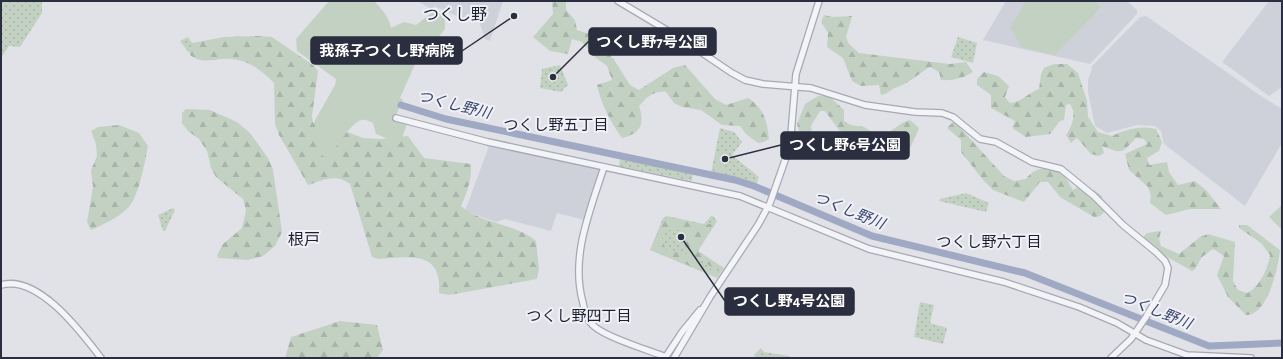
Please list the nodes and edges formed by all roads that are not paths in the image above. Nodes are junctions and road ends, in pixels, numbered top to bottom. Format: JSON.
{"nodes":[{"id":1,"x":618,"y":1,"type":"edge"},
{"id":2,"x":819,"y":1,"type":"edge"},
{"id":3,"x":794,"y":85,"type":"junction"},
{"id":4,"x":396,"y":118,"type":"dead end"},
{"id":5,"x":604,"y":166,"type":"junction"},
{"id":6,"x":769,"y":206,"type":"junction"},
{"id":7,"x":1,"y":285,"type":"edge"},
{"id":8,"x":706,"y":303,"type":"junction"},
{"id":9,"x":1135,"y":334,"type":"junction"},
{"id":10,"x":101,"y":358,"type":"edge"},
{"id":11,"x":665,"y":358,"type":"edge"},
{"id":12,"x":674,"y":358,"type":"edge"},
{"id":13,"x":1111,"y":358,"type":"edge"},
{"id":14,"x":1251,"y":358,"type":"edge"}],
"edges":[{"from":1,"to":3,"type":"street"},
{"from":2,"to":3,"type":"street"},
{"from":3,"to":6,"type":"street"},
{"from":3,"to":9,"type":"street"},
{"from":4,"to":5,"type":"street"},
{"from":5,"to":6,"type":"street"},
{"from":5,"to":11,"type":"street"},
{"from":6,"to":8,"type":"street"},
{"from":6,"to":9,"type":"street"},
{"from":7,"to":10,"type":"street"},
{"from":8,"to":11,"type":"street"},
{"from":8,"to":12,"type":"street"},
{"from":9,"to":13,"type":"street"},
{"from":9,"to":14,"type":"street"}]}
